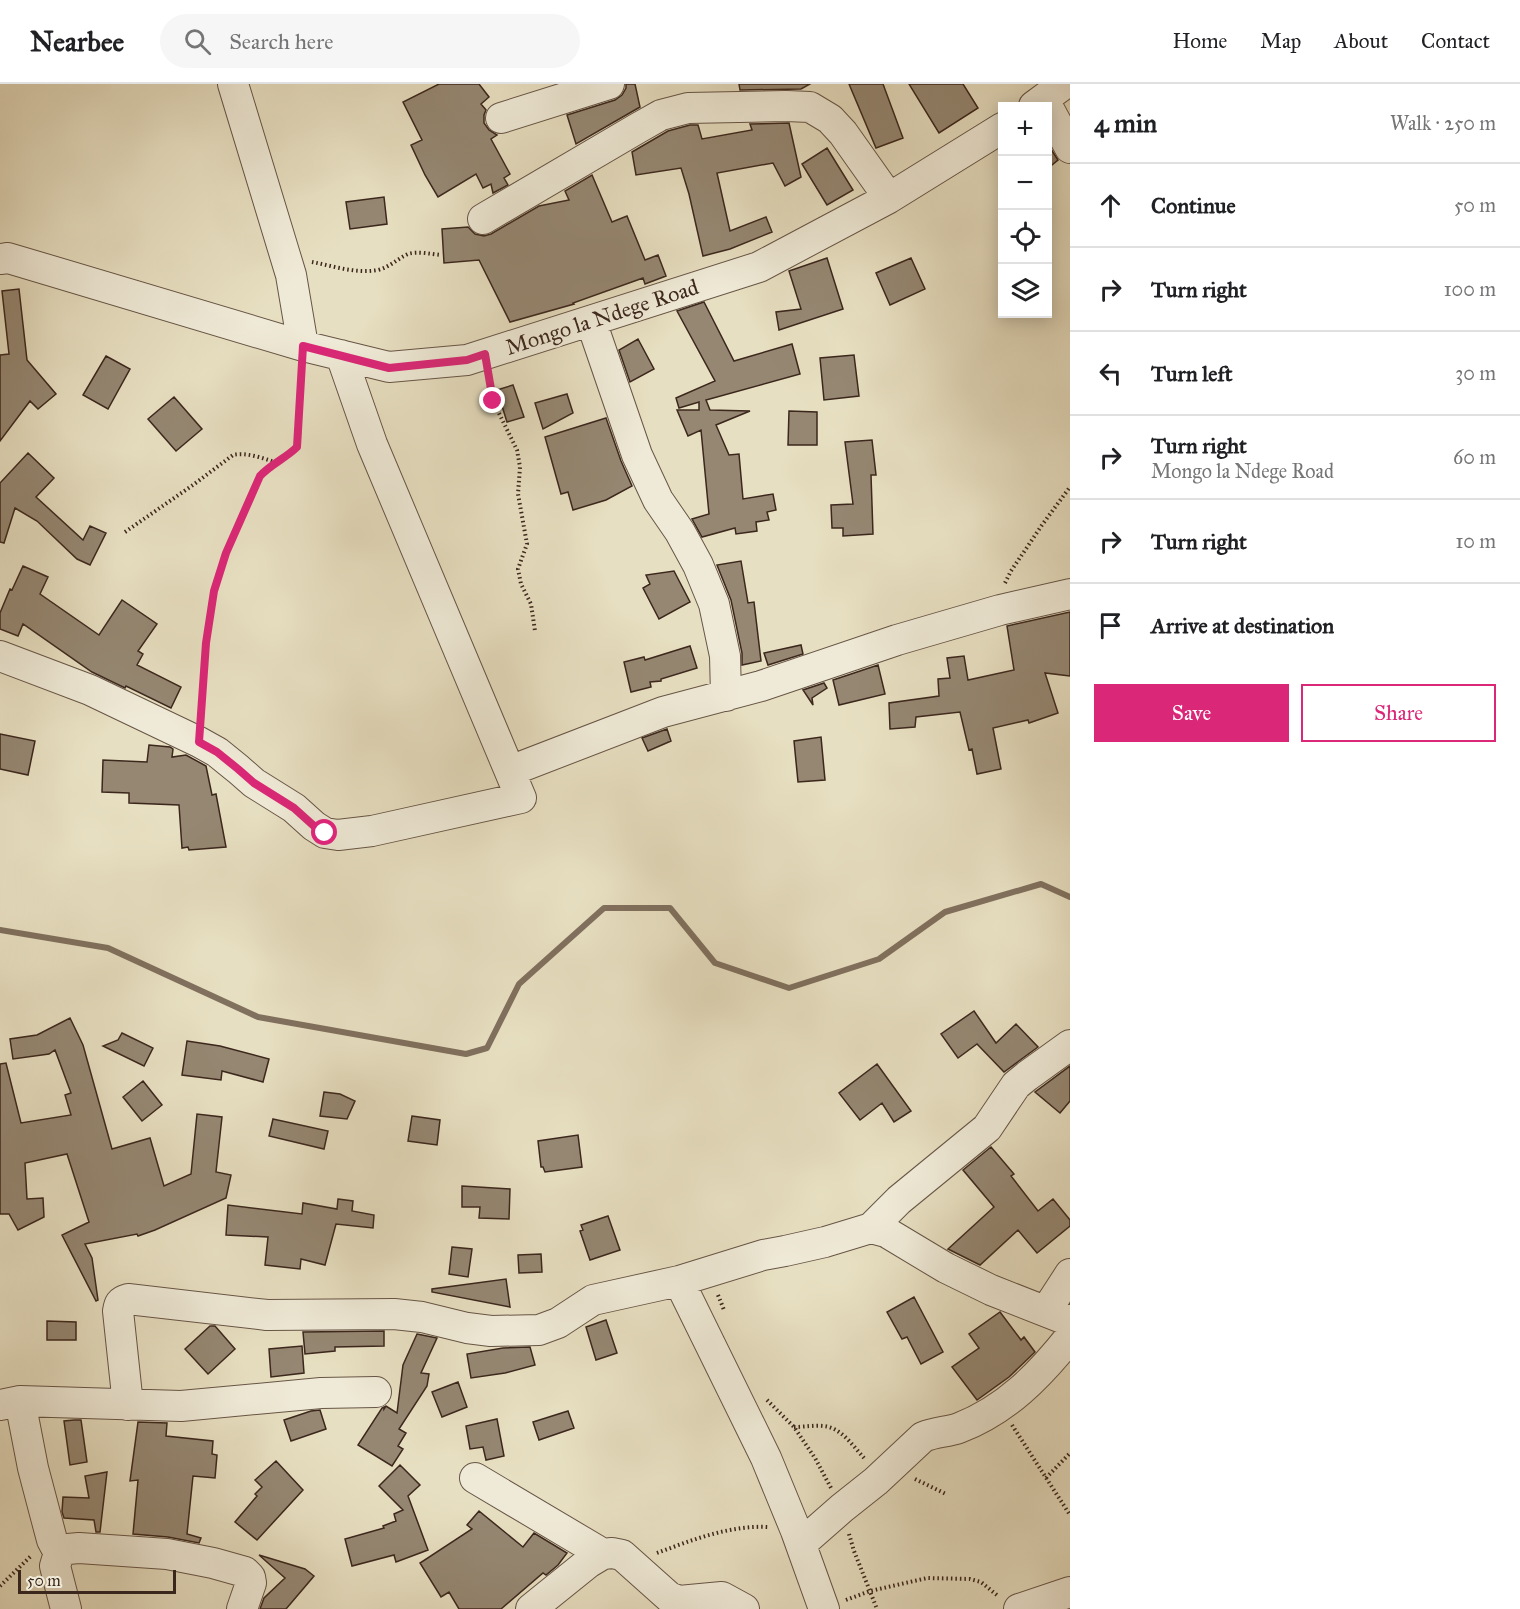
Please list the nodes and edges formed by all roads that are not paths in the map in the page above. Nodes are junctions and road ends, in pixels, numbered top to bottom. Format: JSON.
{"nodes":[{"id":1,"x":233,"y":84,"type":"edge"},
{"id":2,"x":609,"y":84,"type":"edge"},
{"id":3,"x":1048,"y":97,"type":"edge"},
{"id":4,"x":501,"y":118,"type":"dead end"},
{"id":5,"x":998,"y":130,"type":"edge"},
{"id":6,"x":1070,"y":148,"type":"edge"},
{"id":7,"x":889,"y":198,"type":"junction"},
{"id":8,"x":483,"y":219,"type":"dead end"},
{"id":9,"x":0,"y":259,"type":"edge"},
{"id":10,"x":591,"y":321,"type":"junction"},
{"id":11,"x":303,"y":346,"type":"junction"},
{"id":12,"x":341,"y":355,"type":"junction"},
{"id":13,"x":1070,"y":594,"type":"edge"},
{"id":14,"x":0,"y":656,"type":"edge"},
{"id":15,"x":726,"y":696,"type":"junction"},
{"id":16,"x":510,"y":771,"type":"junction"},
{"id":17,"x":1070,"y":1045,"type":"edge"},
{"id":18,"x":871,"y":1228,"type":"junction"},
{"id":19,"x":1070,"y":1274,"type":"edge"},
{"id":20,"x":679,"y":1281,"type":"junction"},
{"id":21,"x":1058,"y":1316,"type":"edge"},
{"id":22,"x":1070,"y":1338,"type":"edge"},
{"id":23,"x":376,"y":1392,"type":"dead end"},
{"id":24,"x":10,"y":1403,"type":"edge"},
{"id":25,"x":128,"y":1405,"type":"junction"},
{"id":26,"x":475,"y":1478,"type":"dead end"},
{"id":27,"x":799,"y":1538,"type":"junction"},
{"id":28,"x":56,"y":1547,"type":"junction"},
{"id":29,"x":616,"y":1558,"type":"junction"},
{"id":30,"x":1070,"y":1592,"type":"edge"},
{"id":31,"x":1010,"y":1605,"type":"edge"},
{"id":32,"x":66,"y":1609,"type":"edge"},
{"id":33,"x":242,"y":1609,"type":"edge"},
{"id":34,"x":531,"y":1609,"type":"edge"},
{"id":35,"x":744,"y":1609,"type":"edge"},
{"id":36,"x":824,"y":1609,"type":"edge"}],
"edges":[{"from":1,"to":11,"type":"street"},
{"from":2,"to":4,"type":"street"},
{"from":3,"to":6,"type":"street"},
{"from":5,"to":7,"type":"street","name":"Mongo la Ndege Road"},
{"from":7,"to":8,"type":"street"},
{"from":7,"to":10,"type":"street","name":"Mongo la Ndege Road"},
{"from":9,"to":11,"type":"street","name":"Mongo la Ndege Road"},
{"from":10,"to":12,"type":"street","name":"Mongo la Ndege Road"},
{"from":10,"to":15,"type":"street"},
{"from":11,"to":12,"type":"street","name":"Mongo la Ndege Road"},
{"from":12,"to":16,"type":"street"},
{"from":13,"to":15,"type":"street"},
{"from":14,"to":16,"type":"street"},
{"from":15,"to":16,"type":"street"},
{"from":17,"to":18,"type":"street"},
{"from":18,"to":20,"type":"street"},
{"from":18,"to":21,"type":"street"},
{"from":19,"to":21,"type":"street"},
{"from":20,"to":25,"type":"street"},
{"from":20,"to":27,"type":"street"},
{"from":22,"to":27,"type":"street"},
{"from":23,"to":25,"type":"street"},
{"from":24,"to":25,"type":"street"},
{"from":24,"to":28,"type":"street"},
{"from":26,"to":29,"type":"street"},
{"from":27,"to":36,"type":"street"},
{"from":28,"to":32,"type":"street"},
{"from":28,"to":33,"type":"street"},
{"from":29,"to":34,"type":"street"},
{"from":29,"to":35,"type":"street"},
{"from":30,"to":31,"type":"street"}]}
